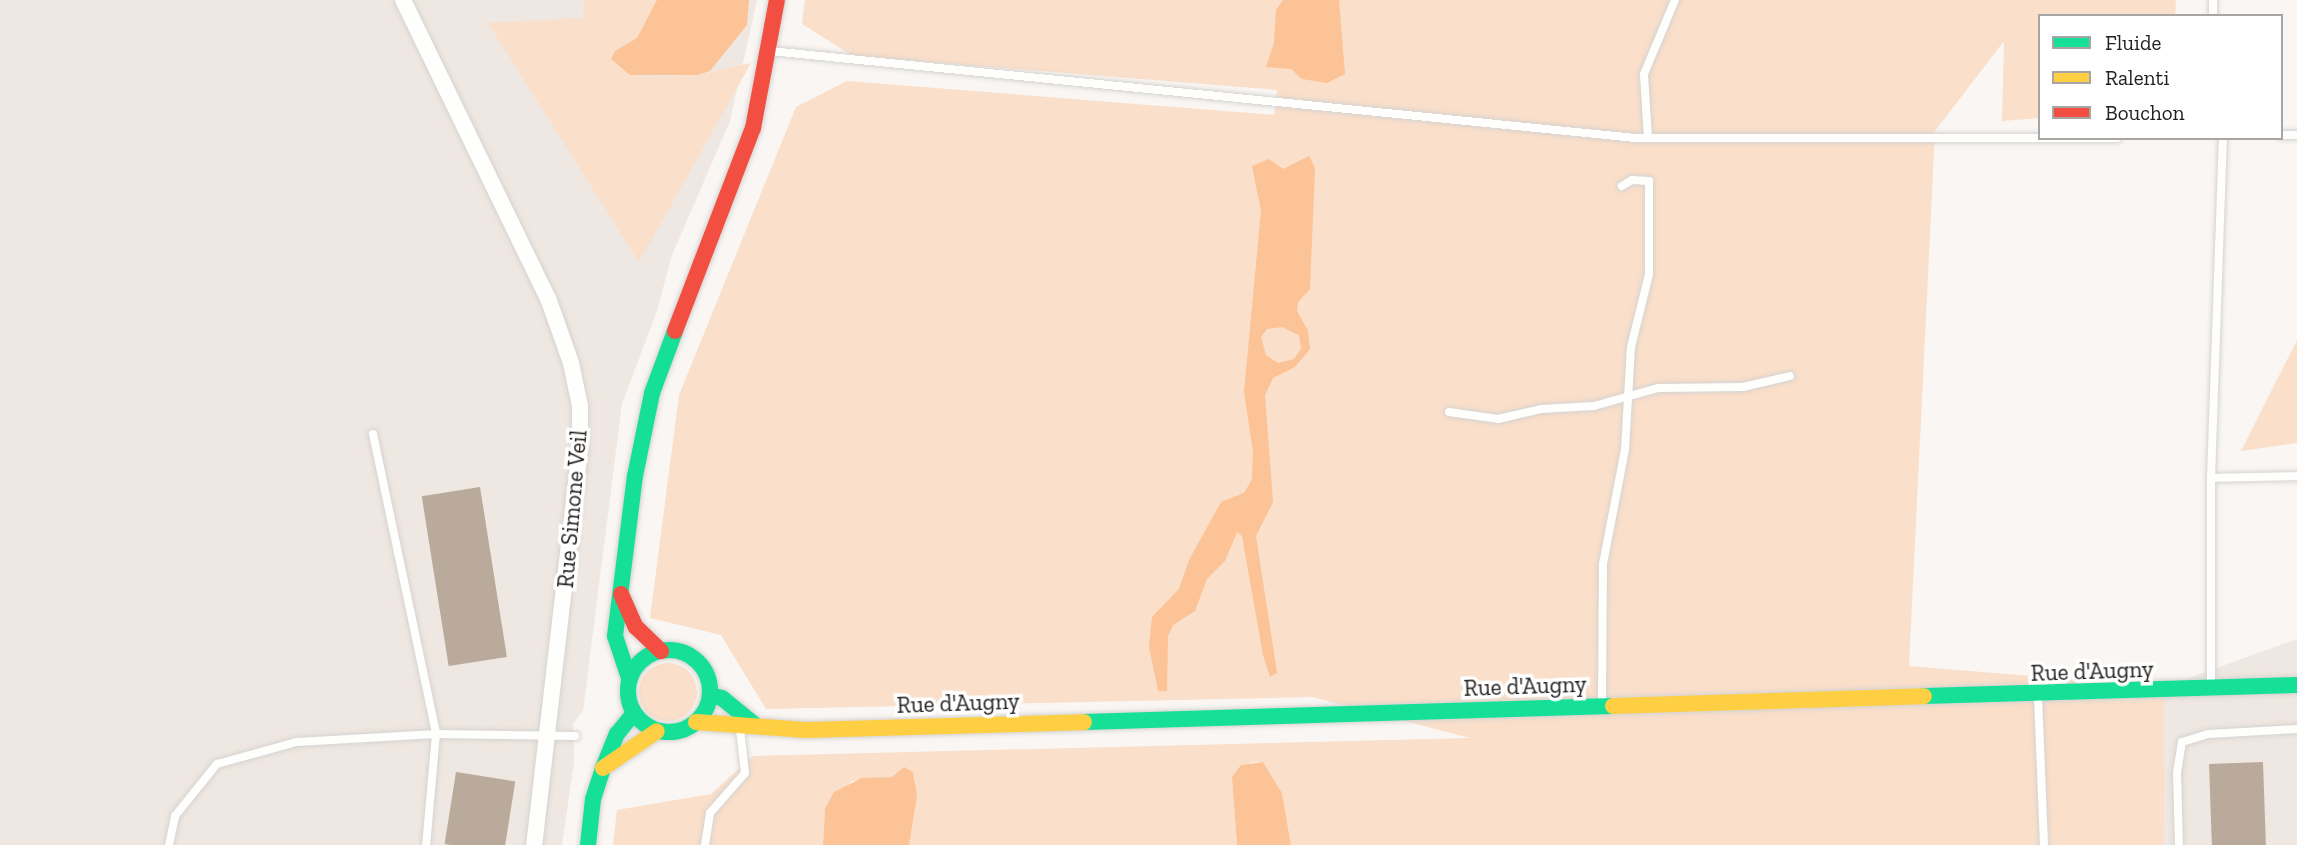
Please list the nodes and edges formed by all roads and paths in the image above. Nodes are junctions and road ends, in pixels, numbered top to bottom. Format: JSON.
{"nodes":[{"id":1,"x":404,"y":0,"type":"edge"},
{"id":2,"x":777,"y":0,"type":"edge"},
{"id":3,"x":1675,"y":0,"type":"edge"},
{"id":4,"x":770,"y":51,"type":"junction"},
{"id":5,"x":1648,"y":138,"type":"junction"},
{"id":6,"x":2038,"y":138,"type":"edge"},
{"id":7,"x":2223,"y":140,"type":"edge"},
{"id":8,"x":1622,"y":186,"type":"dead end"},
{"id":9,"x":1790,"y":376,"type":"dead end"},
{"id":10,"x":1625,"y":397,"type":"junction"},
{"id":11,"x":1449,"y":412,"type":"dead end"},
{"id":12,"x":373,"y":434,"type":"dead end"},
{"id":13,"x":2297,"y":476,"type":"edge"},
{"id":14,"x":2211,"y":478,"type":"junction"},
{"id":15,"x":621,"y":591,"type":"junction"},
{"id":16,"x":661,"y":651,"type":"junction"},
{"id":17,"x":629,"y":678,"type":"junction"},
{"id":18,"x":2297,"y":685,"type":"edge"},
{"id":19,"x":2211,"y":690,"type":"junction"},
{"id":20,"x":710,"y":695,"type":"junction"},
{"id":21,"x":2038,"y":696,"type":"junction"},
{"id":22,"x":1602,"y":706,"type":"junction"},
{"id":23,"x":634,"y":713,"type":"junction"},
{"id":24,"x":696,"y":722,"type":"junction"},
{"id":25,"x":747,"y":726,"type":"junction"},
{"id":26,"x":2297,"y":729,"type":"edge"},
{"id":27,"x":657,"y":731,"type":"junction"},
{"id":28,"x":436,"y":734,"type":"junction"},
{"id":29,"x":549,"y":734,"type":"junction"},
{"id":30,"x":575,"y":736,"type":"dead end"},
{"id":31,"x":603,"y":768,"type":"junction"},
{"id":32,"x":169,"y":845,"type":"edge"},
{"id":33,"x":426,"y":845,"type":"edge"},
{"id":34,"x":534,"y":845,"type":"edge"},
{"id":35,"x":588,"y":845,"type":"edge"},
{"id":36,"x":705,"y":845,"type":"edge"},
{"id":37,"x":2043,"y":845,"type":"edge"},
{"id":38,"x":2179,"y":845,"type":"edge"}],
"edges":[{"from":1,"to":29,"type":"street","name":"Rue Simone Veil"},
{"from":2,"to":4,"type":"main road"},
{"from":3,"to":5,"type":"lane"},
{"from":4,"to":5,"type":"lane"},
{"from":4,"to":15,"type":"main road"},
{"from":5,"to":6,"type":"lane"},
{"from":7,"to":14,"type":"lane"},
{"from":8,"to":10,"type":"lane"},
{"from":9,"to":10,"type":"lane"},
{"from":10,"to":11,"type":"lane"},
{"from":10,"to":22,"type":"lane"},
{"from":12,"to":28,"type":"lane"},
{"from":13,"to":14,"type":"lane"},
{"from":14,"to":19,"type":"lane"},
{"from":15,"to":16,"type":"main road"},
{"from":15,"to":17,"type":"main road"},
{"from":16,"to":17,"type":"main road"},
{"from":16,"to":20,"type":"main road"},
{"from":17,"to":23,"type":"main road"},
{"from":18,"to":19,"type":"main road","name":"Rue d'Augny"},
{"from":19,"to":21,"type":"main road","name":"Rue d'Augny"},
{"from":20,"to":24,"type":"main road"},
{"from":20,"to":25,"type":"main road"},
{"from":21,"to":22,"type":"main road","name":"Rue d'Augny"},
{"from":21,"to":37,"type":"lane"},
{"from":22,"to":25,"type":"main road","name":"Rue d'Augny"},
{"from":23,"to":27,"type":"main road"},
{"from":23,"to":31,"type":"main road"},
{"from":24,"to":25,"type":"main road","name":"Rue d'Augny"},
{"from":24,"to":27,"type":"main road"},
{"from":25,"to":36,"type":"lane"},
{"from":26,"to":38,"type":"lane"},
{"from":27,"to":31,"type":"main road"},
{"from":28,"to":29,"type":"lane"},
{"from":28,"to":32,"type":"lane"},
{"from":28,"to":33,"type":"lane"},
{"from":29,"to":30,"type":"lane"},
{"from":29,"to":34,"type":"street","name":"Rue Simone Veil"},
{"from":31,"to":35,"type":"main road"}]}
